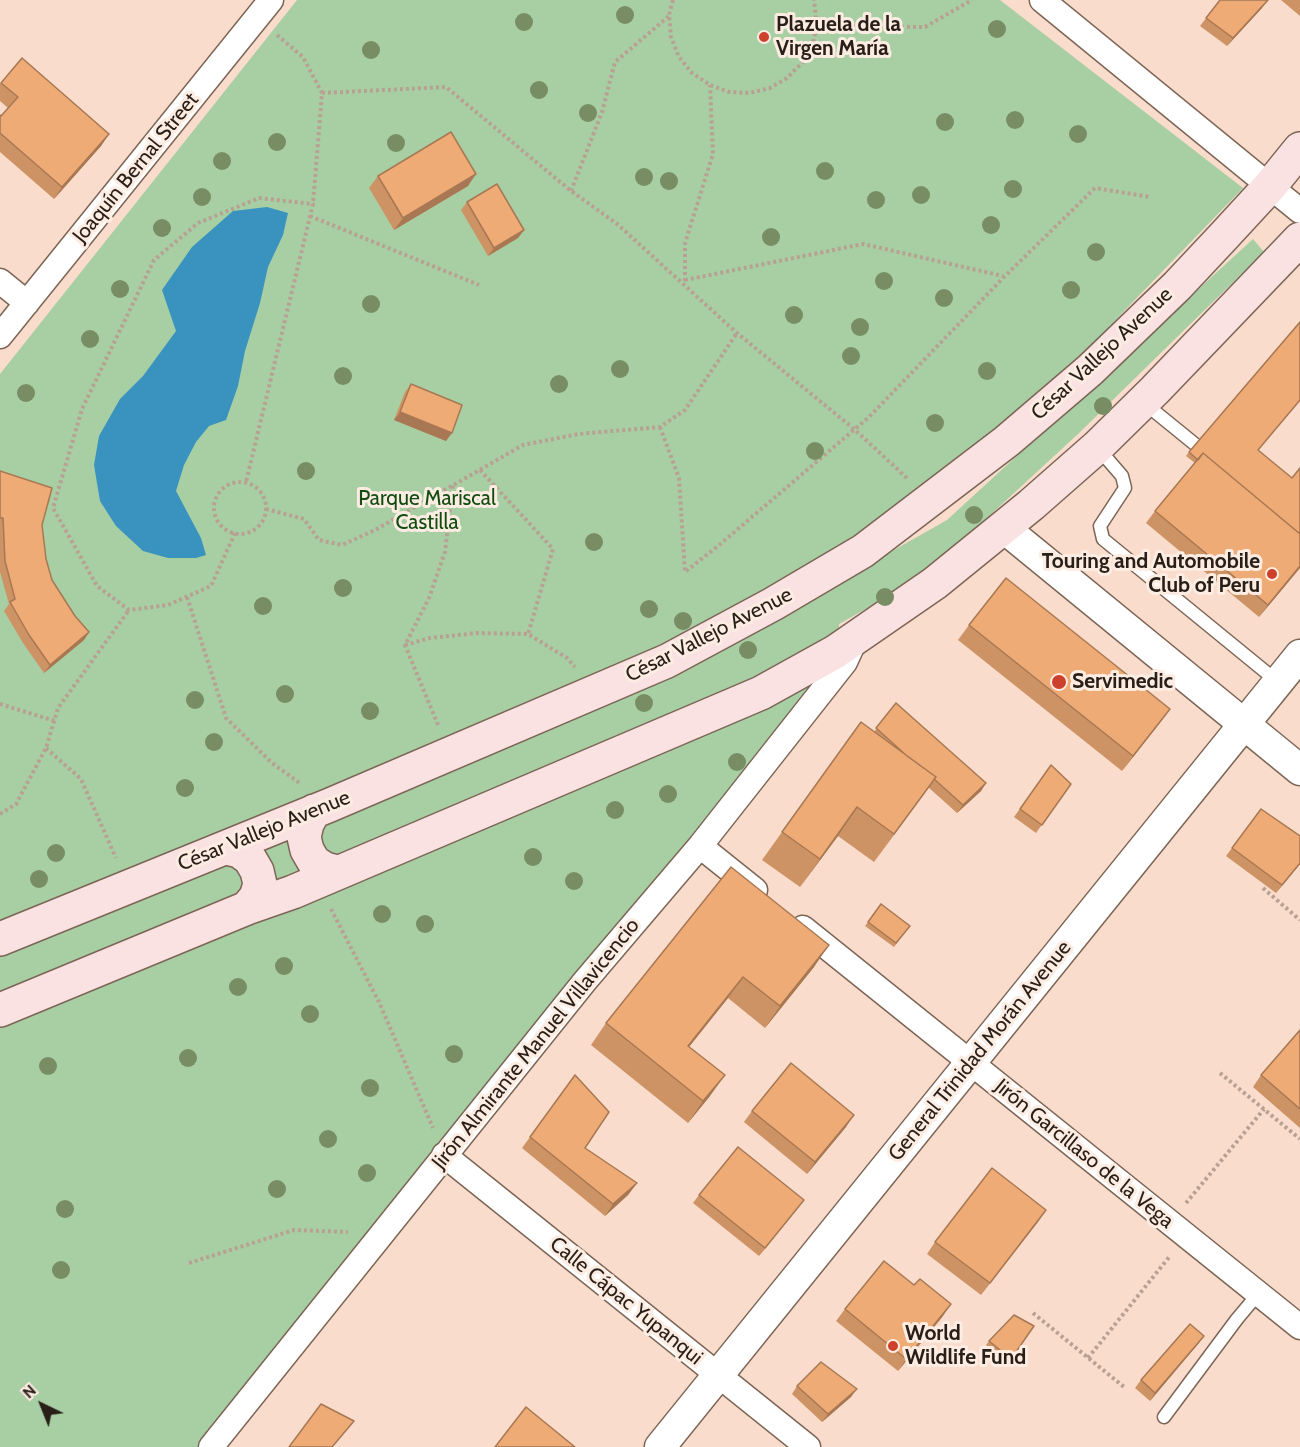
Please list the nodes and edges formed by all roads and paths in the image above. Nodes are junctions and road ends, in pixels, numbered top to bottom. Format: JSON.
{"nodes":[{"id":1,"x":673,"y":0,"type":"edge"},
{"id":2,"x":814,"y":0,"type":"edge"},
{"id":3,"x":972,"y":0,"type":"edge"},
{"id":4,"x":1042,"y":0,"type":"edge"},
{"id":5,"x":264,"y":9,"type":"edge"},
{"id":6,"x":669,"y":15,"type":"junction"},
{"id":7,"x":817,"y":26,"type":"junction"},
{"id":8,"x":710,"y":85,"type":"junction"},
{"id":9,"x":322,"y":93,"type":"junction"},
{"id":10,"x":1300,"y":149,"type":"edge"},
{"id":11,"x":1270,"y":186,"type":"junction"},
{"id":12,"x":571,"y":191,"type":"junction"},
{"id":13,"x":1150,"y":197,"type":"dead end"},
{"id":14,"x":313,"y":204,"type":"junction"},
{"id":15,"x":1300,"y":211,"type":"edge"},
{"id":16,"x":310,"y":216,"type":"junction"},
{"id":17,"x":1300,"y":239,"type":"edge"},
{"id":18,"x":1004,"y":277,"type":"junction"},
{"id":19,"x":685,"y":280,"type":"junction"},
{"id":20,"x":0,"y":281,"type":"edge"},
{"id":21,"x":479,"y":285,"type":"dead end"},
{"id":22,"x":684,"y":286,"type":"junction"},
{"id":23,"x":27,"y":303,"type":"junction"},
{"id":24,"x":737,"y":333,"type":"junction"},
{"id":25,"x":0,"y":336,"type":"edge"},
{"id":26,"x":1143,"y":402,"type":"junction"},
{"id":27,"x":660,"y":427,"type":"junction"},
{"id":28,"x":854,"y":429,"type":"junction"},
{"id":29,"x":1097,"y":447,"type":"junction"},
{"id":30,"x":1213,"y":459,"type":"edge"},
{"id":31,"x":480,"y":470,"type":"junction"},
{"id":32,"x":246,"y":482,"type":"junction"},
{"id":33,"x":453,"y":485,"type":"junction"},
{"id":34,"x":931,"y":500,"type":"junction"},
{"id":35,"x":266,"y":509,"type":"junction"},
{"id":36,"x":1004,"y":528,"type":"junction"},
{"id":37,"x":235,"y":533,"type":"junction"},
{"id":38,"x":187,"y":597,"type":"junction"},
{"id":39,"x":129,"y":610,"type":"junction"},
{"id":40,"x":528,"y":634,"type":"junction"},
{"id":41,"x":856,"y":638,"type":"junction"},
{"id":42,"x":405,"y":645,"type":"junction"},
{"id":43,"x":1300,"y":655,"type":"edge"},
{"id":44,"x":1278,"y":682,"type":"junction"},
{"id":45,"x":597,"y":690,"type":"junction"},
{"id":46,"x":0,"y":704,"type":"edge"},
{"id":47,"x":55,"y":721,"type":"junction"},
{"id":48,"x":1243,"y":724,"type":"junction"},
{"id":49,"x":46,"y":748,"type":"junction"},
{"id":50,"x":449,"y":754,"type":"junction"},
{"id":51,"x":1300,"y":770,"type":"edge"},
{"id":52,"x":322,"y":808,"type":"junction"},
{"id":53,"x":0,"y":814,"type":"edge"},
{"id":54,"x":700,"y":846,"type":"junction"},
{"id":55,"x":226,"y":848,"type":"junction"},
{"id":56,"x":328,"y":877,"type":"junction"},
{"id":57,"x":129,"y":886,"type":"junction"},
{"id":58,"x":1263,"y":888,"type":"edge"},
{"id":59,"x":247,"y":908,"type":"junction"},
{"id":60,"x":1300,"y":920,"type":"edge"},
{"id":61,"x":0,"y":939,"type":"edge"},
{"id":62,"x":0,"y":1010,"type":"edge"},
{"id":63,"x":970,"y":1062,"type":"junction"},
{"id":64,"x":1220,"y":1073,"type":"dead end"},
{"id":65,"x":1264,"y":1109,"type":"junction"},
{"id":66,"x":1300,"y":1139,"type":"edge"},
{"id":67,"x":444,"y":1155,"type":"junction"},
{"id":68,"x":1178,"y":1229,"type":"junction"},
{"id":69,"x":381,"y":1233,"type":"junction"},
{"id":70,"x":189,"y":1263,"type":"dead end"},
{"id":71,"x":1258,"y":1294,"type":"junction"},
{"id":72,"x":1033,"y":1313,"type":"dead end"},
{"id":73,"x":1300,"y":1327,"type":"edge"},
{"id":74,"x":1088,"y":1358,"type":"junction"},
{"id":75,"x":718,"y":1374,"type":"junction"},
{"id":76,"x":1124,"y":1387,"type":"dead end"},
{"id":77,"x":1164,"y":1417,"type":"dead end"},
{"id":78,"x":212,"y":1447,"type":"edge"},
{"id":79,"x":660,"y":1447,"type":"edge"},
{"id":80,"x":808,"y":1447,"type":"edge"}],
"edges":[{"from":1,"to":6,"type":"path"},
{"from":2,"to":7,"type":"path"},
{"from":3,"to":7,"type":"path"},
{"from":4,"to":11,"type":"street"},
{"from":5,"to":9,"type":"path"},
{"from":5,"to":23,"type":"street","name":"Joaquín Bernal Street"},
{"from":6,"to":8,"type":"path"},
{"from":6,"to":12,"type":"path"},
{"from":7,"to":8,"type":"path"},
{"from":8,"to":19,"type":"path"},
{"from":9,"to":12,"type":"path"},
{"from":9,"to":14,"type":"path"},
{"from":10,"to":11,"type":"main road","name":"César Vallejo Avenue"},
{"from":11,"to":15,"type":"street"},
{"from":11,"to":34,"type":"main road","name":"César Vallejo Avenue"},
{"from":12,"to":22,"type":"path"},
{"from":13,"to":18,"type":"path"},
{"from":14,"to":16,"type":"path"},
{"from":14,"to":39,"type":"path"},
{"from":16,"to":21,"type":"path"},
{"from":16,"to":32,"type":"path"},
{"from":17,"to":26,"type":"main road"},
{"from":18,"to":19,"type":"path"},
{"from":18,"to":28,"type":"path"},
{"from":19,"to":22,"type":"path"},
{"from":20,"to":23,"type":"street"},
{"from":22,"to":24,"type":"path"},
{"from":23,"to":25,"type":"street","name":"Joaquín Bernal Street"},
{"from":24,"to":27,"type":"path"},
{"from":24,"to":28,"type":"path"},
{"from":26,"to":29,"type":"main road"},
{"from":26,"to":30,"type":"lane"},
{"from":27,"to":28,"type":"path"},
{"from":27,"to":31,"type":"path"},
{"from":28,"to":34,"type":"path"},
{"from":29,"to":36,"type":"main road"},
{"from":29,"to":44,"type":"lane"},
{"from":31,"to":33,"type":"path"},
{"from":31,"to":40,"type":"path"},
{"from":32,"to":35,"type":"path"},
{"from":32,"to":37,"type":"path"},
{"from":33,"to":35,"type":"path"},
{"from":33,"to":42,"type":"path"},
{"from":34,"to":45,"type":"main road","name":"César Vallejo Avenue"},
{"from":35,"to":37,"type":"path"},
{"from":36,"to":41,"type":"main road"},
{"from":36,"to":48,"type":"street"},
{"from":37,"to":38,"type":"path"},
{"from":38,"to":39,"type":"path"},
{"from":38,"to":52,"type":"path"},
{"from":39,"to":47,"type":"path"},
{"from":40,"to":42,"type":"path"},
{"from":40,"to":45,"type":"path"},
{"from":41,"to":54,"type":"street","name":"Jirón Almirante Manuel Villavicencio"},
{"from":41,"to":56,"type":"main road"},
{"from":42,"to":50,"type":"path"},
{"from":43,"to":44,"type":"street","name":"General Trinidad Morán Avenue"},
{"from":44,"to":48,"type":"street","name":"General Trinidad Morán Avenue"},
{"from":45,"to":50,"type":"main road","name":"César Vallejo Avenue"},
{"from":46,"to":47,"type":"path"},
{"from":47,"to":49,"type":"path"},
{"from":48,"to":51,"type":"street"},
{"from":48,"to":63,"type":"street","name":"General Trinidad Morán Avenue"},
{"from":49,"to":53,"type":"path"},
{"from":49,"to":57,"type":"path"},
{"from":50,"to":52,"type":"main road","name":"César Vallejo Avenue"},
{"from":52,"to":55,"type":"main road","name":"César Vallejo Avenue"},
{"from":52,"to":56,"type":"main road"},
{"from":54,"to":63,"type":"street","name":"Jirón Garcillaso de la Vega"},
{"from":54,"to":67,"type":"street","name":"Jirón Almirante Manuel Villavicencio"},
{"from":55,"to":57,"type":"main road","name":"César Vallejo Avenue"},
{"from":55,"to":59,"type":"main road"},
{"from":56,"to":59,"type":"main road"},
{"from":56,"to":67,"type":"path"},
{"from":57,"to":61,"type":"main road","name":"César Vallejo Avenue"},
{"from":58,"to":60,"type":"path"},
{"from":59,"to":62,"type":"main road"},
{"from":63,"to":68,"type":"street","name":"Jirón Garcillaso de la Vega"},
{"from":63,"to":75,"type":"street","name":"General Trinidad Morán Avenue"},
{"from":64,"to":65,"type":"path"},
{"from":65,"to":66,"type":"path"},
{"from":65,"to":68,"type":"path"},
{"from":67,"to":69,"type":"street","name":"Jirón Almirante Manuel Villavicencio"},
{"from":67,"to":75,"type":"street","name":"Calle Cápac Yupanqui"},
{"from":68,"to":71,"type":"street","name":"Jirón Garcillaso de la Vega"},
{"from":68,"to":74,"type":"path"},
{"from":69,"to":70,"type":"path"},
{"from":69,"to":78,"type":"street","name":"Jirón Almirante Manuel Villavicencio"},
{"from":71,"to":73,"type":"street","name":"Jirón Garcillaso de la Vega"},
{"from":71,"to":77,"type":"lane"},
{"from":72,"to":74,"type":"path"},
{"from":74,"to":76,"type":"path"},
{"from":75,"to":79,"type":"street","name":"General Trinidad Morán Avenue"},
{"from":75,"to":80,"type":"street","name":"Calle Cápac Yupanqui"}]}
